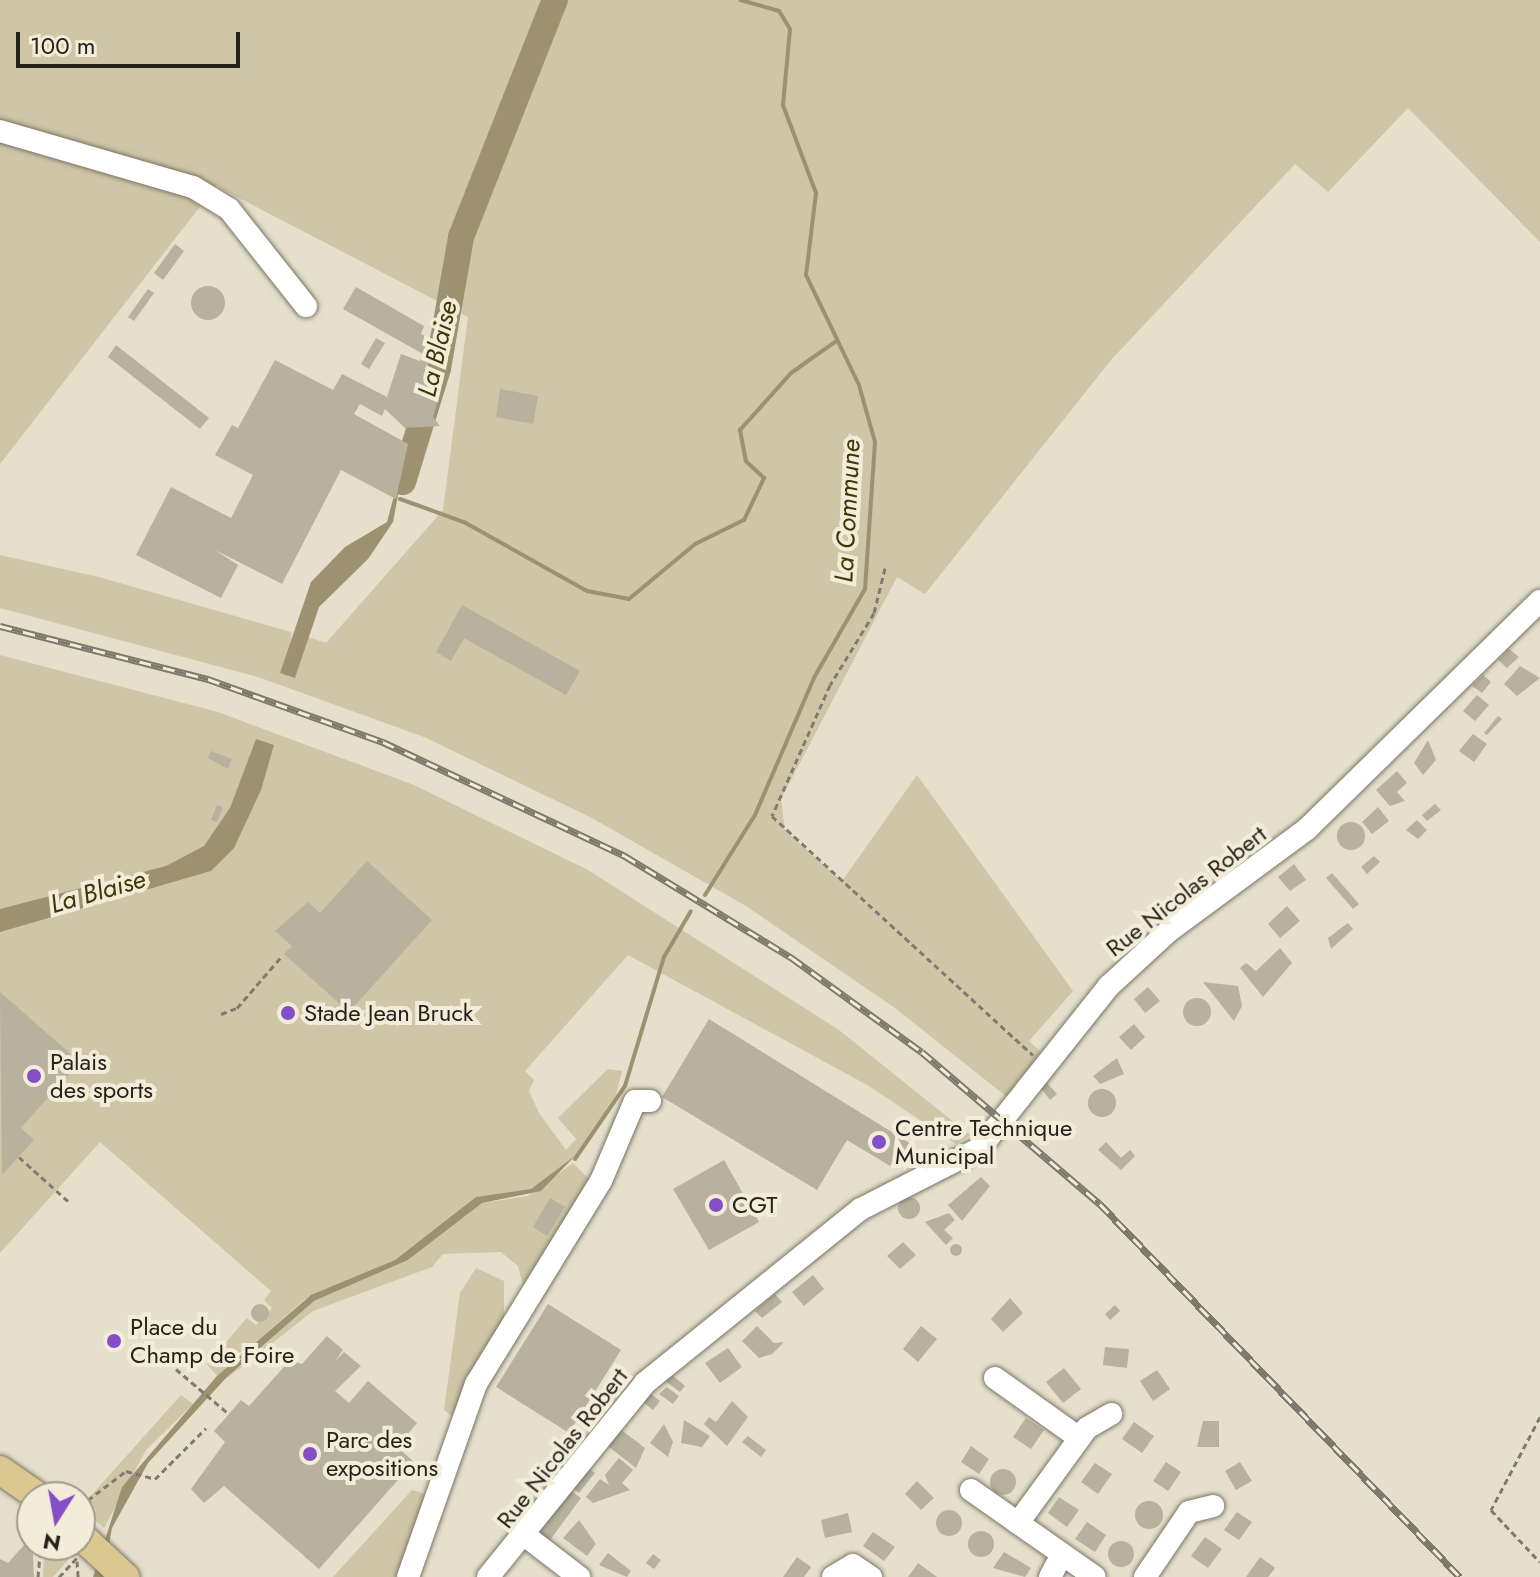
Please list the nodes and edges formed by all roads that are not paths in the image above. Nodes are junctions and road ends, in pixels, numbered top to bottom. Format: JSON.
{"nodes":[{"id":1,"x":0,"y":131,"type":"edge"},
{"id":2,"x":306,"y":306,"type":"dead end"},
{"id":3,"x":1540,"y":601,"type":"edge"},
{"id":4,"x":650,"y":1101,"type":"dead end"},
{"id":5,"x":995,"y":1378,"type":"dead end"},
{"id":6,"x":1111,"y":1414,"type":"dead end"},
{"id":7,"x":1079,"y":1438,"type":"junction"},
{"id":8,"x":971,"y":1490,"type":"dead end"},
{"id":9,"x":1213,"y":1506,"type":"dead end"},
{"id":10,"x":1018,"y":1523,"type":"junction"},
{"id":11,"x":527,"y":1537,"type":"junction"},
{"id":12,"x":1061,"y":1556,"type":"junction"},
{"id":13,"x":96,"y":1558,"type":"edge"},
{"id":14,"x":125,"y":1577,"type":"edge"},
{"id":15,"x":408,"y":1577,"type":"edge"},
{"id":16,"x":488,"y":1577,"type":"edge"},
{"id":17,"x":579,"y":1577,"type":"edge"},
{"id":18,"x":833,"y":1577,"type":"edge"},
{"id":19,"x":871,"y":1577,"type":"edge"},
{"id":20,"x":1050,"y":1577,"type":"edge"},
{"id":21,"x":1095,"y":1577,"type":"edge"},
{"id":22,"x":1145,"y":1577,"type":"edge"}],
"edges":[{"from":1,"to":2,"type":"street"},
{"from":3,"to":11,"type":"street","name":"Rue Nicolas Robert"},
{"from":4,"to":15,"type":"street"},
{"from":5,"to":7,"type":"street"},
{"from":6,"to":7,"type":"street"},
{"from":7,"to":10,"type":"street"},
{"from":8,"to":10,"type":"street"},
{"from":9,"to":22,"type":"street"},
{"from":10,"to":12,"type":"street"},
{"from":11,"to":16,"type":"street","name":"Rue Nicolas Robert"},
{"from":11,"to":17,"type":"street"},
{"from":12,"to":20,"type":"street"},
{"from":12,"to":21,"type":"street"},
{"from":13,"to":14,"type":"main road"},
{"from":18,"to":19,"type":"street"}]}
